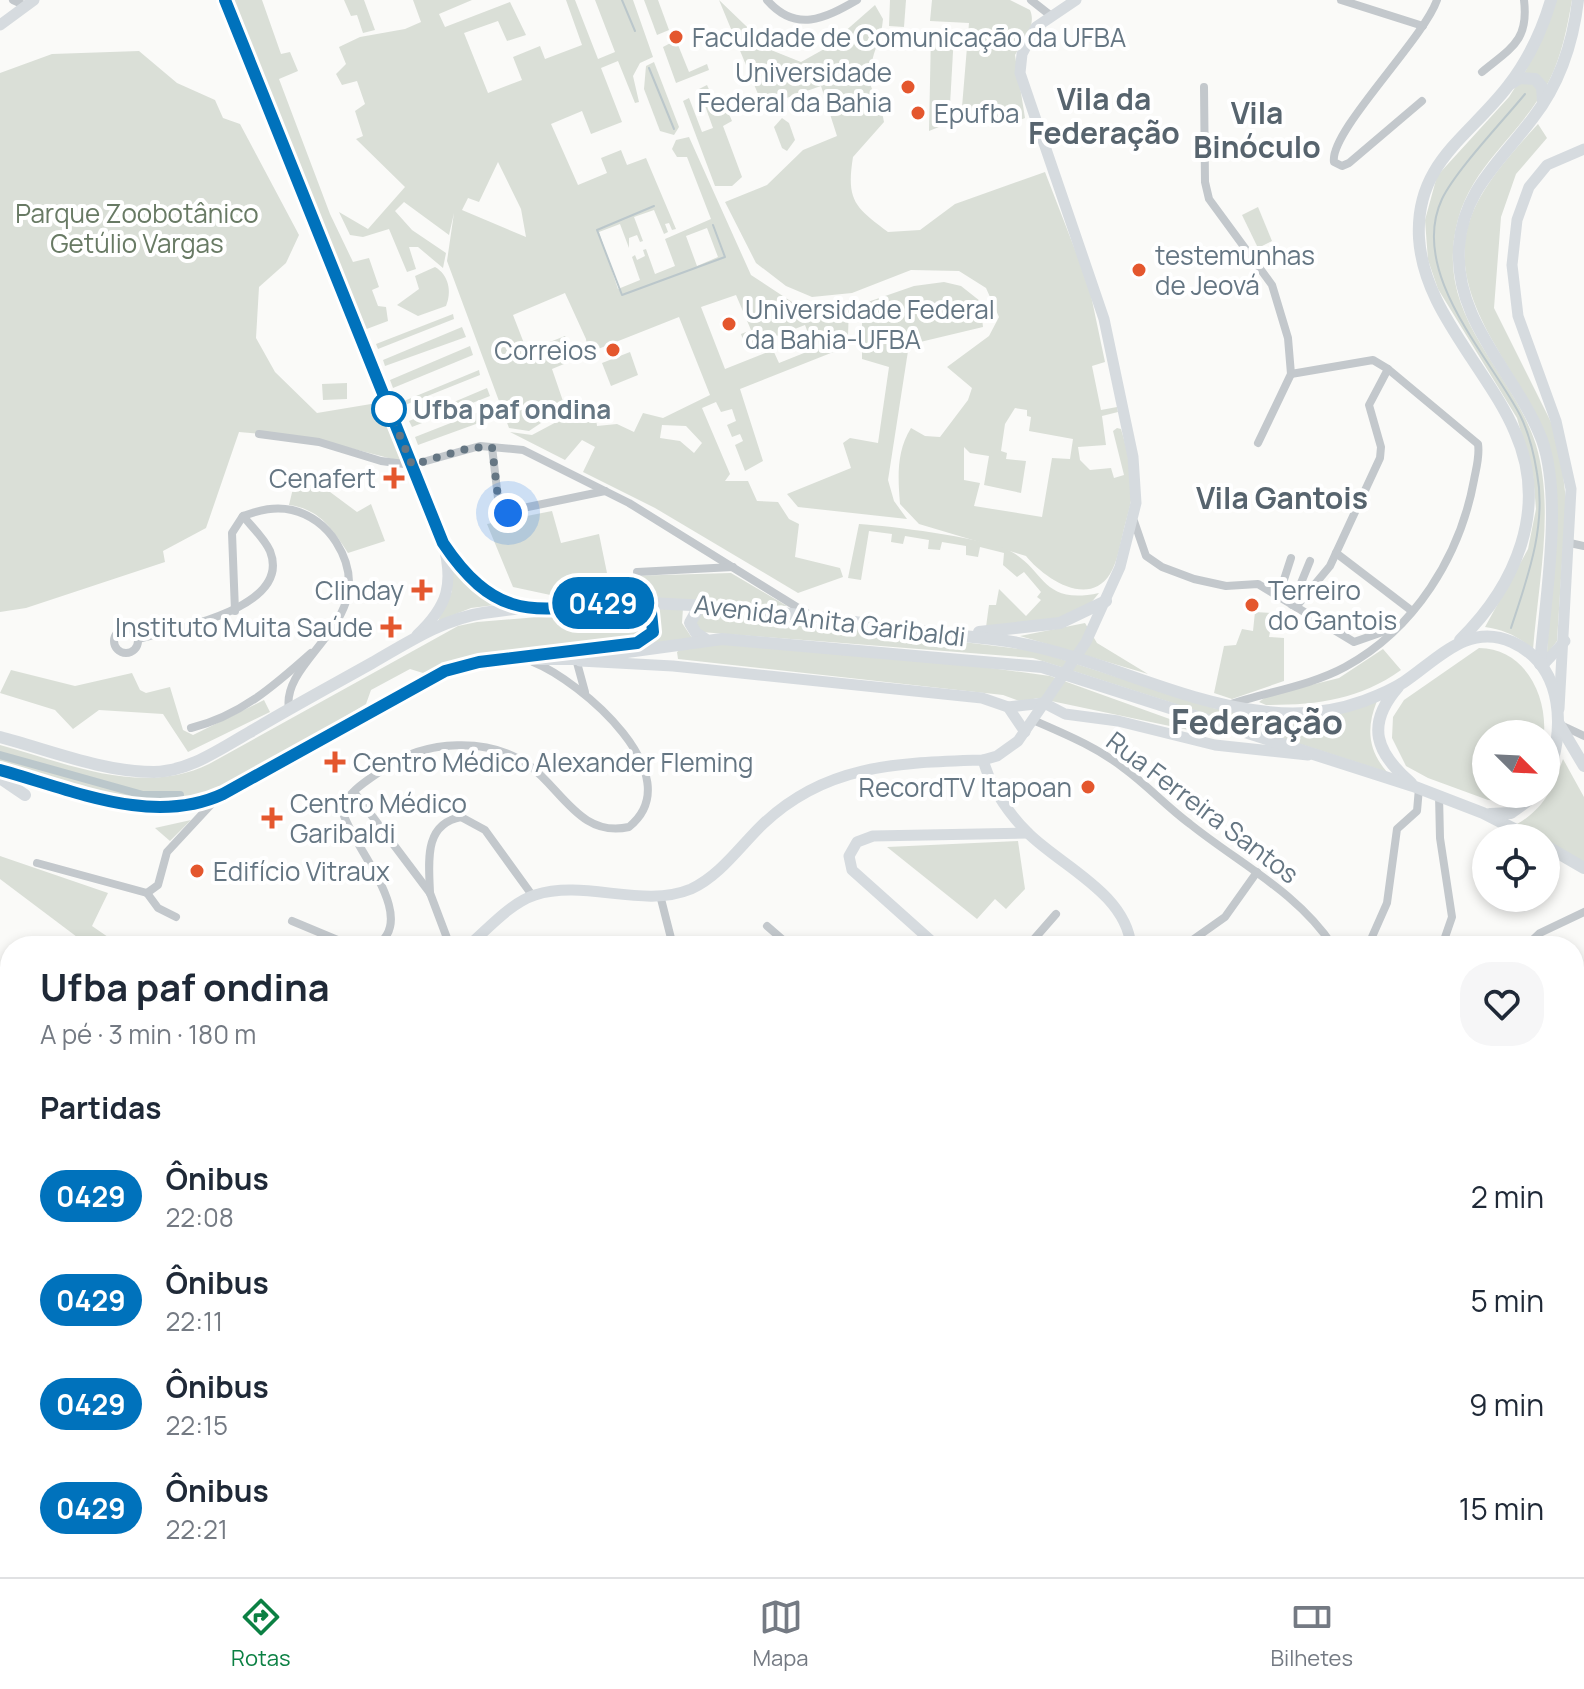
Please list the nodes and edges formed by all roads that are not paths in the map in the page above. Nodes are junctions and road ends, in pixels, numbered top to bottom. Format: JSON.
{"nodes":[{"id":1,"x":13,"y":0,"type":"edge"},
{"id":2,"x":215,"y":0,"type":"edge"},
{"id":3,"x":225,"y":0,"type":"edge"},
{"id":4,"x":767,"y":0,"type":"edge"},
{"id":5,"x":857,"y":0,"type":"edge"},
{"id":6,"x":1031,"y":0,"type":"edge"},
{"id":7,"x":1076,"y":0,"type":"edge"},
{"id":8,"x":1341,"y":0,"type":"edge"},
{"id":9,"x":1437,"y":0,"type":"edge"},
{"id":10,"x":1524,"y":0,"type":"edge"},
{"id":11,"x":1578,"y":0,"type":"edge"},
{"id":12,"x":30,"y":3,"type":"edge"},
{"id":13,"x":1550,"y":3,"type":"edge"},
{"id":14,"x":1050,"y":15,"type":"junction"},
{"id":15,"x":0,"y":25,"type":"edge"},
{"id":16,"x":1423,"y":26,"type":"junction"},
{"id":17,"x":238,"y":31,"type":"junction"},
{"id":18,"x":1482,"y":72,"type":"dead end"},
{"id":19,"x":1509,"y":85,"type":"junction"},
{"id":20,"x":1204,"y":87,"type":"dead end"},
{"id":21,"x":1422,"y":101,"type":"dead end"},
{"id":22,"x":1543,"y":104,"type":"junction"},
{"id":23,"x":1584,"y":149,"type":"edge"},
{"id":24,"x":1388,"y":369,"type":"junction"},
{"id":25,"x":1291,"y":374,"type":"junction"},
{"id":26,"x":259,"y":434,"type":"dead end"},
{"id":27,"x":1258,"y":443,"type":"dead end"},
{"id":28,"x":492,"y":447,"type":"junction"},
{"id":29,"x":412,"y":465,"type":"junction"},
{"id":30,"x":605,"y":491,"type":"junction"},
{"id":31,"x":243,"y":516,"type":"junction"},
{"id":32,"x":1133,"y":520,"type":"junction"},
{"id":33,"x":443,"y":543,"type":"junction"},
{"id":34,"x":1570,"y":543,"type":"junction"},
{"id":35,"x":1584,"y":546,"type":"edge"},
{"id":36,"x":708,"y":551,"type":"junction"},
{"id":37,"x":1336,"y":553,"type":"junction"},
{"id":38,"x":1291,"y":558,"type":"dead end"},
{"id":39,"x":1310,"y":561,"type":"dead end"},
{"id":40,"x":734,"y":567,"type":"junction"},
{"id":41,"x":706,"y":570,"type":"junction"},
{"id":42,"x":637,"y":572,"type":"dead end"},
{"id":43,"x":1280,"y":596,"type":"junction"},
{"id":44,"x":642,"y":601,"type":"junction"},
{"id":45,"x":1106,"y":601,"type":"junction"},
{"id":46,"x":700,"y":605,"type":"junction"},
{"id":47,"x":1294,"y":606,"type":"junction"},
{"id":48,"x":521,"y":609,"type":"junction"},
{"id":49,"x":235,"y":611,"type":"junction"},
{"id":50,"x":1412,"y":611,"type":"junction"},
{"id":51,"x":809,"y":614,"type":"junction"},
{"id":52,"x":1397,"y":627,"type":"junction"},
{"id":53,"x":943,"y":633,"type":"junction"},
{"id":54,"x":138,"y":639,"type":"dead end"},
{"id":55,"x":700,"y":640,"type":"junction"},
{"id":56,"x":1565,"y":640,"type":"junction"},
{"id":57,"x":411,"y":641,"type":"junction"},
{"id":58,"x":324,"y":642,"type":"junction"},
{"id":59,"x":1458,"y":642,"type":"junction"},
{"id":60,"x":521,"y":657,"type":"junction"},
{"id":61,"x":576,"y":659,"type":"junction"},
{"id":62,"x":1541,"y":665,"type":"junction"},
{"id":63,"x":673,"y":666,"type":"junction"},
{"id":64,"x":1400,"y":685,"type":"junction"},
{"id":65,"x":588,"y":696,"type":"junction"},
{"id":66,"x":1045,"y":702,"type":"junction"},
{"id":67,"x":1228,"y":705,"type":"junction"},
{"id":68,"x":1008,"y":707,"type":"junction"},
{"id":69,"x":289,"y":709,"type":"junction"},
{"id":70,"x":1559,"y":709,"type":"junction"},
{"id":71,"x":1065,"y":714,"type":"junction"},
{"id":72,"x":1033,"y":720,"type":"junction"},
{"id":73,"x":1559,"y":720,"type":"edge"},
{"id":74,"x":1560,"y":724,"type":"edge"},
{"id":75,"x":1560,"y":726,"type":"edge"},
{"id":76,"x":1224,"y":727,"type":"junction"},
{"id":77,"x":191,"y":728,"type":"dead end"},
{"id":78,"x":1025,"y":732,"type":"junction"},
{"id":79,"x":1584,"y":736,"type":"edge"},
{"id":80,"x":0,"y":737,"type":"edge"},
{"id":81,"x":1215,"y":745,"type":"junction"},
{"id":82,"x":1310,"y":755,"type":"junction"},
{"id":83,"x":983,"y":760,"type":"junction"},
{"id":84,"x":1584,"y":766,"type":"edge"},
{"id":85,"x":0,"y":770,"type":"edge"},
{"id":86,"x":0,"y":778,"type":"edge"},
{"id":87,"x":1416,"y":787,"type":"junction"},
{"id":88,"x":354,"y":792,"type":"junction"},
{"id":89,"x":25,"y":795,"type":"dead end"},
{"id":90,"x":1439,"y":795,"type":"junction"},
{"id":91,"x":219,"y":797,"type":"junction"},
{"id":92,"x":1518,"y":808,"type":"edge"},
{"id":93,"x":1483,"y":813,"type":"junction"},
{"id":94,"x":1505,"y":824,"type":"edge"},
{"id":95,"x":1028,"y":833,"type":"junction"},
{"id":96,"x":1560,"y":854,"type":"edge"},
{"id":97,"x":37,"y":863,"type":"dead end"},
{"id":98,"x":1584,"y":868,"type":"edge"},
{"id":99,"x":1257,"y":872,"type":"junction"},
{"id":100,"x":147,"y":893,"type":"junction"},
{"id":101,"x":430,"y":893,"type":"junction"},
{"id":102,"x":532,"y":895,"type":"junction"},
{"id":103,"x":660,"y":895,"type":"junction"},
{"id":104,"x":1584,"y":912,"type":"edge"},
{"id":105,"x":1056,"y":914,"type":"dead end"},
{"id":106,"x":176,"y":917,"type":"dead end"},
{"id":107,"x":292,"y":921,"type":"dead end"},
{"id":108,"x":767,"y":926,"type":"dead end"},
{"id":109,"x":328,"y":936,"type":"edge"},
{"id":110,"x":387,"y":936,"type":"edge"},
{"id":111,"x":446,"y":936,"type":"edge"},
{"id":112,"x":481,"y":936,"type":"edge"},
{"id":113,"x":670,"y":936,"type":"edge"},
{"id":114,"x":778,"y":936,"type":"edge"},
{"id":115,"x":926,"y":936,"type":"edge"},
{"id":116,"x":1037,"y":936,"type":"edge"},
{"id":117,"x":1128,"y":936,"type":"edge"},
{"id":118,"x":1198,"y":936,"type":"edge"},
{"id":119,"x":1325,"y":936,"type":"edge"},
{"id":120,"x":1372,"y":936,"type":"edge"},
{"id":121,"x":1445,"y":936,"type":"edge"},
{"id":122,"x":1537,"y":936,"type":"edge"}],
"edges":[{"from":1,"to":12,"type":"street"},
{"from":2,"to":17,"type":"main road"},
{"from":3,"to":17,"type":"main road"},
{"from":4,"to":5,"type":"street"},
{"from":6,"to":14,"type":"street"},
{"from":7,"to":14,"type":"main road"},
{"from":8,"to":16,"type":"street"},
{"from":9,"to":16,"type":"street"},
{"from":10,"to":18,"type":"street"},
{"from":11,"to":22,"type":"main road"},
{"from":12,"to":15,"type":"main road"},
{"from":13,"to":19,"type":"main road"},
{"from":14,"to":32,"type":"main road"},
{"from":16,"to":21,"type":"street"},
{"from":17,"to":29,"type":"main road"},
{"from":19,"to":22,"type":"main road"},
{"from":19,"to":59,"type":"main road"},
{"from":20,"to":25,"type":"street"},
{"from":22,"to":62,"type":"main road"},
{"from":23,"to":34,"type":"main road"},
{"from":24,"to":25,"type":"street"},
{"from":24,"to":37,"type":"street"},
{"from":24,"to":50,"type":"street"},
{"from":25,"to":27,"type":"street"},
{"from":26,"to":29,"type":"street"},
{"from":28,"to":29,"type":"street"},
{"from":28,"to":30,"type":"street"},
{"from":28,"to":30,"type":"street"},
{"from":29,"to":33,"type":"main road"},
{"from":30,"to":36,"type":"street"},
{"from":31,"to":49,"type":"street"},
{"from":31,"to":49,"type":"street"},
{"from":31,"to":58,"type":"street"},
{"from":32,"to":43,"type":"street"},
{"from":32,"to":45,"type":"main road"},
{"from":33,"to":48,"type":"main road"},
{"from":33,"to":57,"type":"main road"},
{"from":34,"to":35,"type":"street"},
{"from":34,"to":56,"type":"main road"},
{"from":36,"to":40,"type":"street"},
{"from":36,"to":41,"type":"street"},
{"from":37,"to":47,"type":"street"},
{"from":37,"to":50,"type":"street"},
{"from":38,"to":43,"type":"street"},
{"from":39,"to":47,"type":"street"},
{"from":40,"to":41,"type":"street"},
{"from":40,"to":51,"type":"street"},
{"from":41,"to":42,"type":"street"},
{"from":43,"to":47,"type":"street"},
{"from":44,"to":46,"type":"main road","name":"Avenida Anita Garibaldi"},
{"from":44,"to":48,"type":"main road","name":"Avenida Anita Garibaldi"},
{"from":44,"to":60,"type":"main road"},
{"from":45,"to":53,"type":"main road"},
{"from":45,"to":66,"type":"main road"},
{"from":46,"to":51,"type":"main road","name":"Avenida Anita Garibaldi"},
{"from":46,"to":55,"type":"main road"},
{"from":47,"to":52,"type":"street"},
{"from":48,"to":57,"type":"main road","name":"Avenida Anita Garibaldi"},
{"from":49,"to":54,"type":"street"},
{"from":50,"to":52,"type":"street"},
{"from":51,"to":53,"type":"main road","name":"Avenida Anita Garibaldi"},
{"from":52,"to":67,"type":"street"},
{"from":53,"to":67,"type":"main road","name":"Avenida Anita Garibaldi"},
{"from":55,"to":61,"type":"main road","name":"Avenida Anita Garibaldi"},
{"from":55,"to":63,"type":"main road","name":"Avenida Anita Garibaldi"},
{"from":55,"to":76,"type":"main road","name":"Avenida Anita Garibaldi"},
{"from":56,"to":62,"type":"main road"},
{"from":56,"to":70,"type":"main road"},
{"from":57,"to":69,"type":"main road","name":"Avenida Anita Garibaldi"},
{"from":58,"to":69,"type":"street"},
{"from":58,"to":77,"type":"street"},
{"from":59,"to":62,"type":"main road","name":"Avenida Anita Garibaldi"},
{"from":59,"to":64,"type":"main road","name":"Avenida Anita Garibaldi"},
{"from":60,"to":61,"type":"main road","name":"Avenida Anita Garibaldi"},
{"from":60,"to":65,"type":"street"},
{"from":60,"to":91,"type":"main road","name":"Avenida Anita Garibaldi"},
{"from":61,"to":63,"type":"main road","name":"Avenida Anita Garibaldi"},
{"from":61,"to":65,"type":"street"},
{"from":62,"to":70,"type":"main road"},
{"from":63,"to":68,"type":"main road","name":"Avenida Anita Garibaldi"},
{"from":64,"to":67,"type":"main road","name":"Avenida Anita Garibaldi"},
{"from":64,"to":87,"type":"main road","name":"Avenida Anita Garibaldi"},
{"from":65,"to":88,"type":"street"},
{"from":66,"to":68,"type":"main road","name":"Avenida Anita Garibaldi"},
{"from":66,"to":71,"type":"main road","name":"Avenida Anita Garibaldi"},
{"from":66,"to":72,"type":"main road"},
{"from":68,"to":78,"type":"main road"},
{"from":69,"to":80,"type":"main road","name":"Avenida Anita Garibaldi"},
{"from":70,"to":73,"type":"main road"},
{"from":71,"to":72,"type":"main road","name":"Avenida Anita Garibaldi"},
{"from":71,"to":81,"type":"main road","name":"Avenida Anita Garibaldi"},
{"from":72,"to":78,"type":"main road"},
{"from":72,"to":99,"type":"street","name":"Rua Ferreira Santos"},
{"from":74,"to":79,"type":"street"},
{"from":75,"to":84,"type":"main road"},
{"from":76,"to":81,"type":"main road"},
{"from":76,"to":82,"type":"main road","name":"Avenida Anita Garibaldi"},
{"from":78,"to":83,"type":"main road"},
{"from":81,"to":82,"type":"main road","name":"Avenida Anita Garibaldi"},
{"from":82,"to":87,"type":"main road","name":"Avenida Anita Garibaldi"},
{"from":83,"to":95,"type":"main road"},
{"from":83,"to":103,"type":"main road"},
{"from":85,"to":91,"type":"main road","name":"Avenida Anita Garibaldi"},
{"from":86,"to":89,"type":"main road"},
{"from":87,"to":90,"type":"main road","name":"Avenida Anita Garibaldi"},
{"from":87,"to":120,"type":"street"},
{"from":88,"to":101,"type":"street"},
{"from":88,"to":110,"type":"street"},
{"from":90,"to":93,"type":"main road","name":"Avenida Anita Garibaldi"},
{"from":90,"to":121,"type":"street"},
{"from":91,"to":100,"type":"street"},
{"from":92,"to":93,"type":"main road"},
{"from":93,"to":94,"type":"main road","name":"Avenida Anita Garibaldi"},
{"from":95,"to":115,"type":"main road"},
{"from":95,"to":117,"type":"main road"},
{"from":96,"to":98,"type":"main road"},
{"from":97,"to":100,"type":"street"},
{"from":99,"to":118,"type":"street"},
{"from":99,"to":119,"type":"street","name":"Rua Ferreira Santos"},
{"from":100,"to":106,"type":"street"},
{"from":101,"to":102,"type":"street"},
{"from":101,"to":111,"type":"street"},
{"from":102,"to":103,"type":"main road"},
{"from":102,"to":112,"type":"main road"},
{"from":103,"to":113,"type":"street"},
{"from":104,"to":122,"type":"street"},
{"from":105,"to":116,"type":"street"},
{"from":107,"to":109,"type":"street"},
{"from":108,"to":114,"type":"street"}]}
